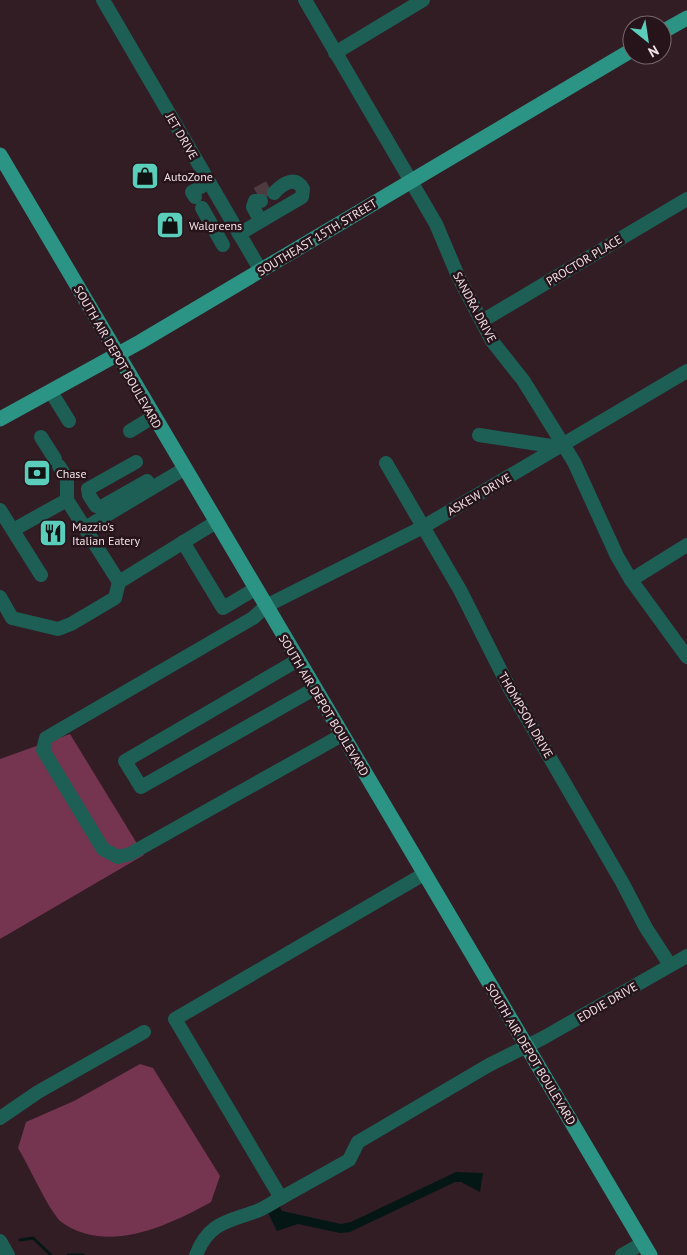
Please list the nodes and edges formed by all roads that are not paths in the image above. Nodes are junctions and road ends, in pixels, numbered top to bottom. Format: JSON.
{"nodes":[{"id":1,"x":103,"y":0,"type":"edge"},
{"id":2,"x":305,"y":0,"type":"edge"},
{"id":3,"x":422,"y":0,"type":"edge"},
{"id":4,"x":687,"y":18,"type":"edge"},
{"id":5,"x":672,"y":26,"type":"edge"},
{"id":6,"x":335,"y":53,"type":"junction"},
{"id":7,"x":622,"y":56,"type":"edge"},
{"id":8,"x":0,"y":155,"type":"edge"},
{"id":9,"x":411,"y":181,"type":"junction"},
{"id":10,"x":209,"y":182,"type":"junction"},
{"id":11,"x":275,"y":188,"type":"tunnel mouth"},
{"id":12,"x":258,"y":198,"type":"dead end"},
{"id":13,"x":687,"y":199,"type":"edge"},
{"id":14,"x":260,"y":220,"type":"junction"},
{"id":15,"x":239,"y":234,"type":"junction"},
{"id":16,"x":224,"y":245,"type":"dead end"},
{"id":17,"x":261,"y":271,"type":"junction"},
{"id":18,"x":482,"y":321,"type":"junction"},
{"id":19,"x":117,"y":356,"type":"junction"},
{"id":20,"x":687,"y":372,"type":"edge"},
{"id":21,"x":51,"y":392,"type":"junction"},
{"id":22,"x":153,"y":417,"type":"junction"},
{"id":23,"x":0,"y":419,"type":"edge"},
{"id":24,"x":69,"y":421,"type":"dead end"},
{"id":25,"x":130,"y":431,"type":"dead end"},
{"id":26,"x":479,"y":435,"type":"dead end"},
{"id":27,"x":41,"y":437,"type":"dead end"},
{"id":28,"x":560,"y":446,"type":"junction"},
{"id":29,"x":136,"y":462,"type":"dead end"},
{"id":30,"x":386,"y":463,"type":"dead end"},
{"id":31,"x":184,"y":469,"type":"junction"},
{"id":32,"x":147,"y":481,"type":"dead end"},
{"id":33,"x":67,"y":500,"type":"junction"},
{"id":34,"x":0,"y":510,"type":"edge"},
{"id":35,"x":216,"y":522,"type":"junction"},
{"id":36,"x":422,"y":527,"type":"junction"},
{"id":37,"x":84,"y":528,"type":"junction"},
{"id":38,"x":13,"y":530,"type":"junction"},
{"id":39,"x":183,"y":542,"type":"junction"},
{"id":40,"x":687,"y":545,"type":"edge"},
{"id":41,"x":41,"y":575,"type":"dead end"},
{"id":42,"x":631,"y":580,"type":"junction"},
{"id":43,"x":118,"y":582,"type":"junction"},
{"id":44,"x":255,"y":589,"type":"junction"},
{"id":45,"x":0,"y":597,"type":"edge"},
{"id":46,"x":266,"y":606,"type":"junction"},
{"id":47,"x":687,"y":657,"type":"edge"},
{"id":48,"x":298,"y":660,"type":"junction"},
{"id":49,"x":314,"y":689,"type":"junction"},
{"id":50,"x":342,"y":735,"type":"junction"},
{"id":51,"x":424,"y":874,"type":"junction"},
{"id":52,"x":687,"y":956,"type":"edge"},
{"id":53,"x":670,"y":965,"type":"junction"},
{"id":54,"x":144,"y":1032,"type":"dead end"},
{"id":55,"x":526,"y":1046,"type":"junction"},
{"id":56,"x":0,"y":1118,"type":"edge"},
{"id":57,"x":282,"y":1198,"type":"junction"},
{"id":58,"x":0,"y":1241,"type":"edge"},
{"id":59,"x":646,"y":1249,"type":"edge"},
{"id":60,"x":8,"y":1255,"type":"edge"},
{"id":61,"x":196,"y":1255,"type":"edge"},
{"id":62,"x":622,"y":1255,"type":"edge"}],
"edges":[{"from":1,"to":10,"type":"street","name":"JET DRIVE"},
{"from":2,"to":6,"type":"street","name":"SANDRA DRIVE"},
{"from":3,"to":6,"type":"street"},
{"from":4,"to":5,"type":"main road"},
{"from":6,"to":9,"type":"street","name":"SANDRA DRIVE"},
{"from":7,"to":9,"type":"main road","name":"SOUTHEAST 15TH STREET"},
{"from":8,"to":19,"type":"main road","name":"SOUTH AIR DEPOT BOULEVARD"},
{"from":9,"to":17,"type":"main road","name":"SOUTHEAST 15TH STREET"},
{"from":9,"to":18,"type":"street","name":"SANDRA DRIVE"},
{"from":10,"to":15,"type":"street","name":"JET DRIVE"},
{"from":10,"to":16,"type":"street"},
{"from":11,"to":14,"type":"street"},
{"from":12,"to":14,"type":"street"},
{"from":13,"to":18,"type":"street","name":"PROCTOR PLACE"},
{"from":14,"to":15,"type":"street"},
{"from":15,"to":17,"type":"street","name":"JET DRIVE"},
{"from":17,"to":19,"type":"main road","name":"SOUTHEAST 15TH STREET"},
{"from":18,"to":28,"type":"street","name":"SANDRA DRIVE"},
{"from":19,"to":21,"type":"main road","name":"SOUTHEAST 15TH STREET"},
{"from":19,"to":22,"type":"main road","name":"SOUTH AIR DEPOT BOULEVARD"},
{"from":20,"to":28,"type":"street","name":"ASKEW DRIVE"},
{"from":21,"to":23,"type":"main road","name":"SOUTHEAST 15TH STREET"},
{"from":21,"to":24,"type":"street"},
{"from":22,"to":25,"type":"street"},
{"from":22,"to":31,"type":"main road","name":"SOUTH AIR DEPOT BOULEVARD"},
{"from":26,"to":28,"type":"street"},
{"from":27,"to":33,"type":"street"},
{"from":28,"to":36,"type":"street","name":"ASKEW DRIVE"},
{"from":28,"to":42,"type":"street","name":"SANDRA DRIVE"},
{"from":29,"to":32,"type":"street"},
{"from":30,"to":36,"type":"street","name":"THOMPSON DRIVE"},
{"from":31,"to":35,"type":"main road","name":"SOUTH AIR DEPOT BOULEVARD"},
{"from":31,"to":37,"type":"street"},
{"from":33,"to":37,"type":"street"},
{"from":33,"to":38,"type":"street"},
{"from":34,"to":38,"type":"street"},
{"from":35,"to":39,"type":"street"},
{"from":35,"to":44,"type":"main road","name":"SOUTH AIR DEPOT BOULEVARD"},
{"from":36,"to":46,"type":"street","name":"ASKEW DRIVE"},
{"from":36,"to":53,"type":"street","name":"THOMPSON DRIVE"},
{"from":37,"to":43,"type":"street"},
{"from":38,"to":41,"type":"street"},
{"from":39,"to":43,"type":"street"},
{"from":39,"to":44,"type":"street"},
{"from":40,"to":42,"type":"street"},
{"from":42,"to":47,"type":"street","name":"SANDRA DRIVE"},
{"from":43,"to":45,"type":"street"},
{"from":44,"to":46,"type":"main road","name":"SOUTH AIR DEPOT BOULEVARD"},
{"from":46,"to":48,"type":"main road","name":"SOUTH AIR DEPOT BOULEVARD"},
{"from":46,"to":50,"type":"street","name":"ASKEW DRIVE"},
{"from":48,"to":49,"type":"main road","name":"SOUTH AIR DEPOT BOULEVARD"},
{"from":48,"to":49,"type":"street"},
{"from":49,"to":50,"type":"main road","name":"SOUTH AIR DEPOT BOULEVARD"},
{"from":50,"to":51,"type":"main road","name":"SOUTH AIR DEPOT BOULEVARD"},
{"from":51,"to":55,"type":"main road","name":"SOUTH AIR DEPOT BOULEVARD"},
{"from":51,"to":57,"type":"street"},
{"from":52,"to":53,"type":"street","name":"EDDIE DRIVE"},
{"from":53,"to":55,"type":"street","name":"EDDIE DRIVE"},
{"from":54,"to":56,"type":"street"},
{"from":55,"to":57,"type":"street","name":"EDDIE DRIVE"},
{"from":55,"to":59,"type":"main road","name":"SOUTH AIR DEPOT BOULEVARD"},
{"from":57,"to":61,"type":"street","name":"EDDIE DRIVE"},
{"from":58,"to":60,"type":"street"},
{"from":59,"to":62,"type":"street"}]}
